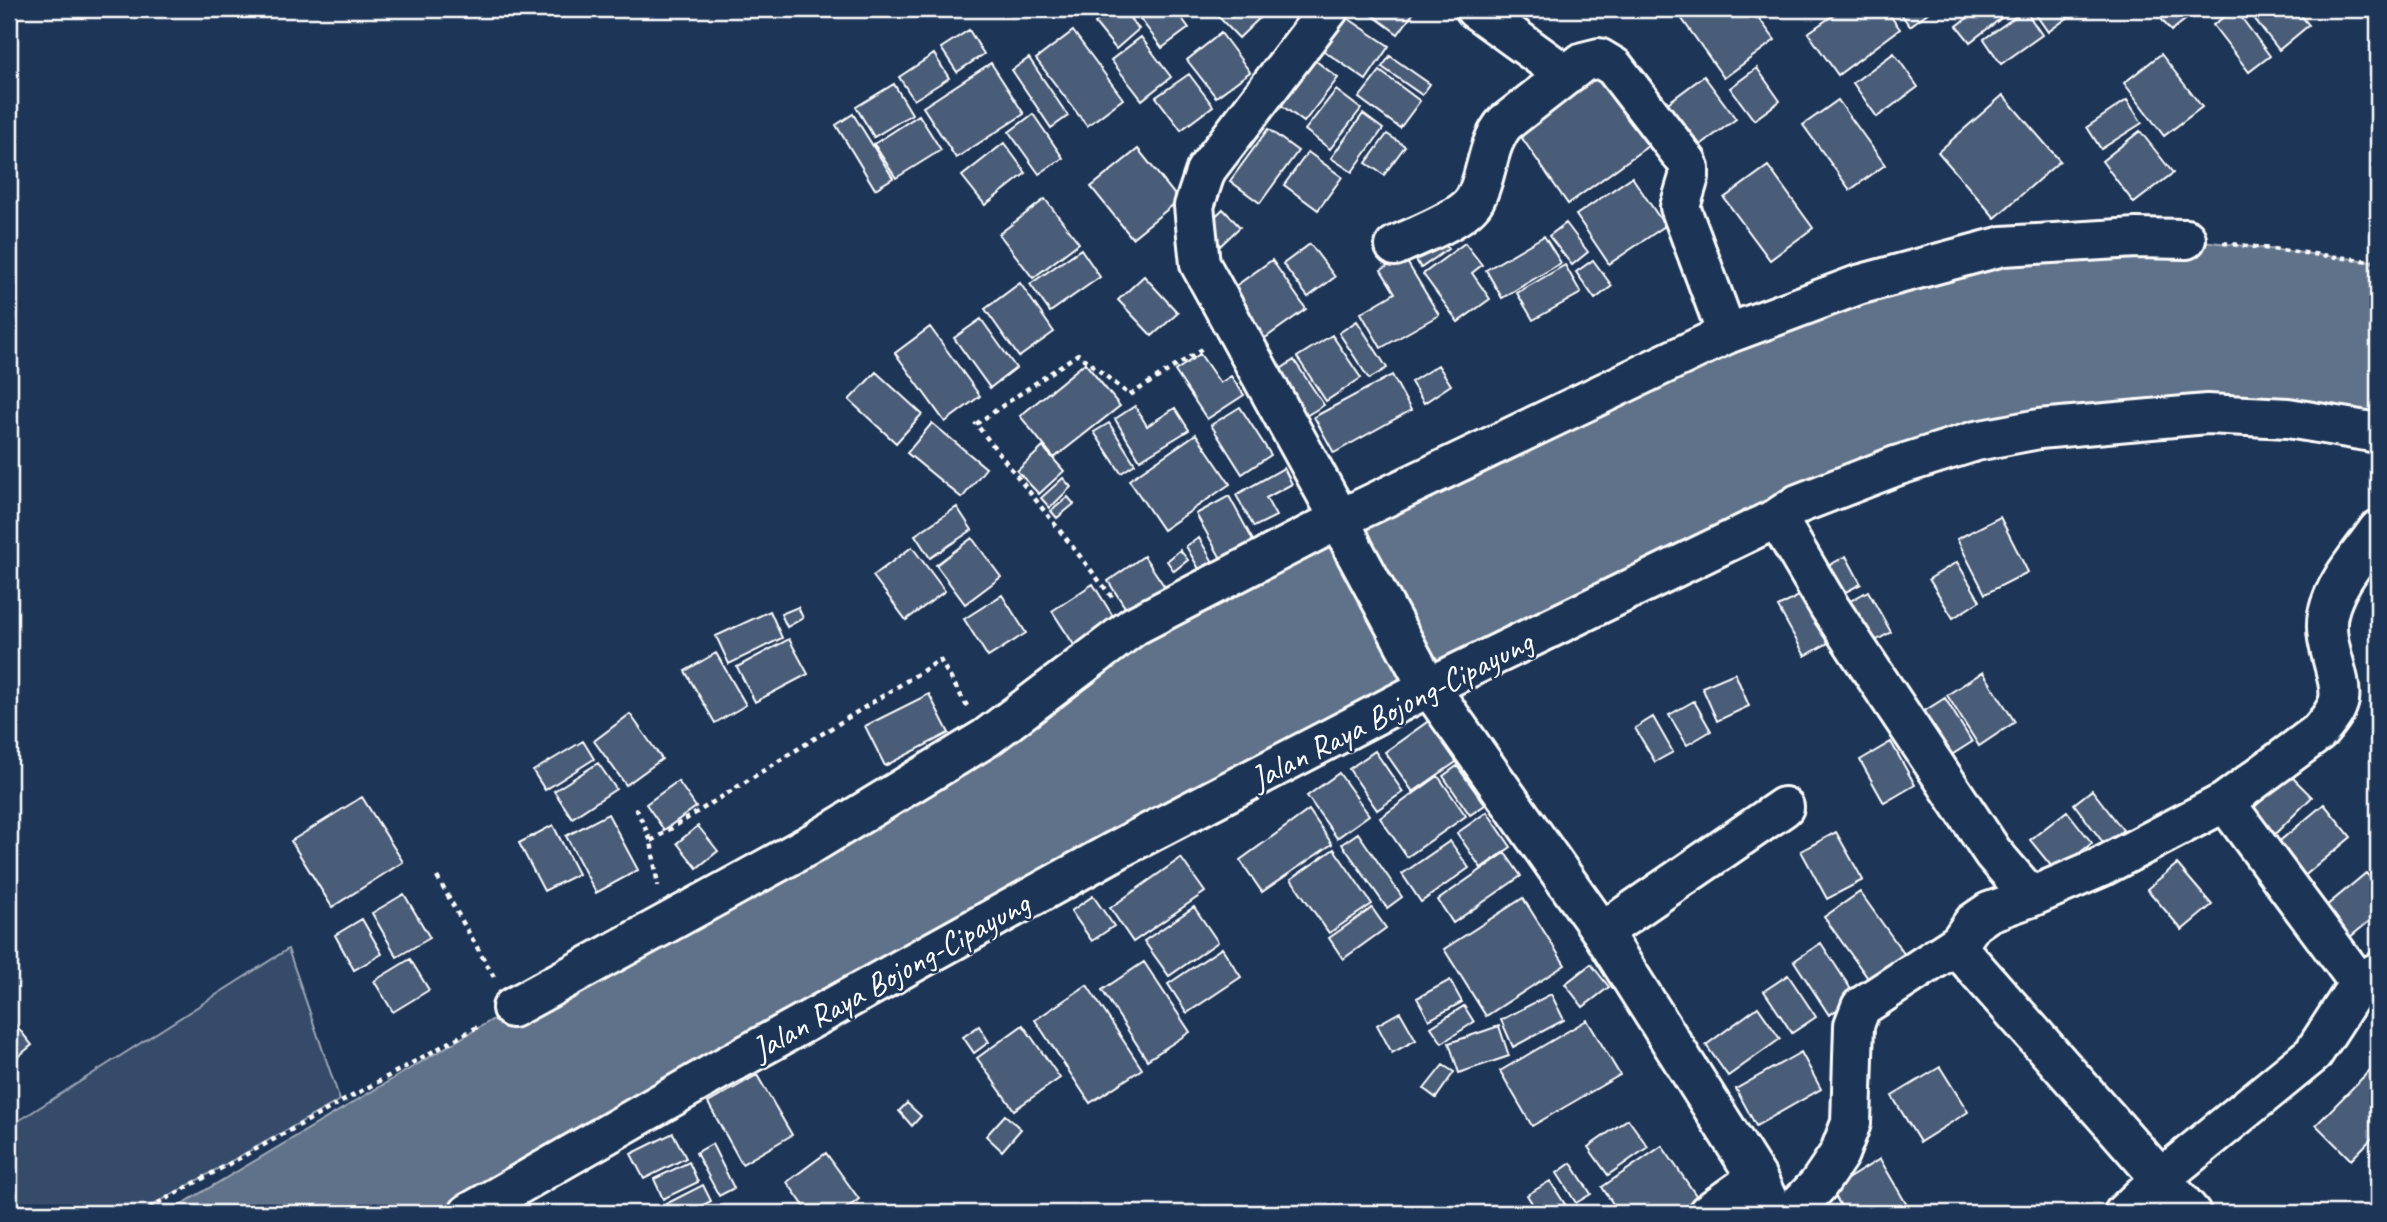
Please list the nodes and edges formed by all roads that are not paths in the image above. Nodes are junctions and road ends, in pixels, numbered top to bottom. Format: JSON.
{"nodes":[{"id":1,"x":1329,"y":9,"type":"edge"},
{"id":2,"x":1475,"y":9,"type":"edge"},
{"id":3,"x":1566,"y":75,"type":"junction"},
{"id":4,"x":2186,"y":239,"type":"road end"},
{"id":5,"x":1395,"y":246,"type":"dead end"},
{"id":6,"x":1727,"y":334,"type":"junction"},
{"id":7,"x":2378,"y":433,"type":"edge"},
{"id":8,"x":1777,"y":518,"type":"junction"},
{"id":9,"x":2378,"y":530,"type":"edge"},
{"id":10,"x":1347,"y":535,"type":"junction"},
{"id":11,"x":1426,"y":683,"type":"junction"},
{"id":12,"x":2225,"y":802,"type":"junction"},
{"id":13,"x":1784,"y":807,"type":"dead end"},
{"id":14,"x":2031,"y":897,"type":"junction"},
{"id":15,"x":1602,"y":932,"type":"junction"},
{"id":16,"x":1959,"y":943,"type":"junction"},
{"id":17,"x":2369,"y":978,"type":"edge"},
{"id":18,"x":512,"y":1009,"type":"road end"},
{"id":19,"x":1758,"y":1178,"type":"junction"},
{"id":20,"x":2160,"y":1180,"type":"junction"},
{"id":21,"x":469,"y":1213,"type":"edge"},
{"id":22,"x":1708,"y":1213,"type":"edge"},
{"id":23,"x":1774,"y":1213,"type":"edge"},
{"id":24,"x":1791,"y":1213,"type":"edge"},
{"id":25,"x":2124,"y":1213,"type":"edge"},
{"id":26,"x":2191,"y":1213,"type":"edge"}],
"edges":[{"from":1,"to":10,"type":"street"},
{"from":2,"to":3,"type":"street"},
{"from":3,"to":5,"type":"street"},
{"from":3,"to":6,"type":"street"},
{"from":4,"to":6,"type":"street"},
{"from":6,"to":10,"type":"street"},
{"from":7,"to":8,"type":"street","name":"Jalan Raya Bojong-Cipayung"},
{"from":8,"to":11,"type":"street","name":"Jalan Raya Bojong-Cipayung"},
{"from":8,"to":14,"type":"street"},
{"from":9,"to":12,"type":"street"},
{"from":10,"to":11,"type":"street"},
{"from":10,"to":18,"type":"street"},
{"from":11,"to":15,"type":"street"},
{"from":11,"to":21,"type":"street","name":"Jalan Raya Bojong-Cipayung"},
{"from":12,"to":14,"type":"street"},
{"from":12,"to":17,"type":"street"},
{"from":13,"to":15,"type":"street"},
{"from":14,"to":16,"type":"street"},
{"from":15,"to":19,"type":"street"},
{"from":16,"to":20,"type":"street"},
{"from":16,"to":24,"type":"street"},
{"from":17,"to":20,"type":"street"},
{"from":19,"to":22,"type":"street"},
{"from":19,"to":23,"type":"street"},
{"from":20,"to":25,"type":"street"},
{"from":20,"to":26,"type":"street"}]}
